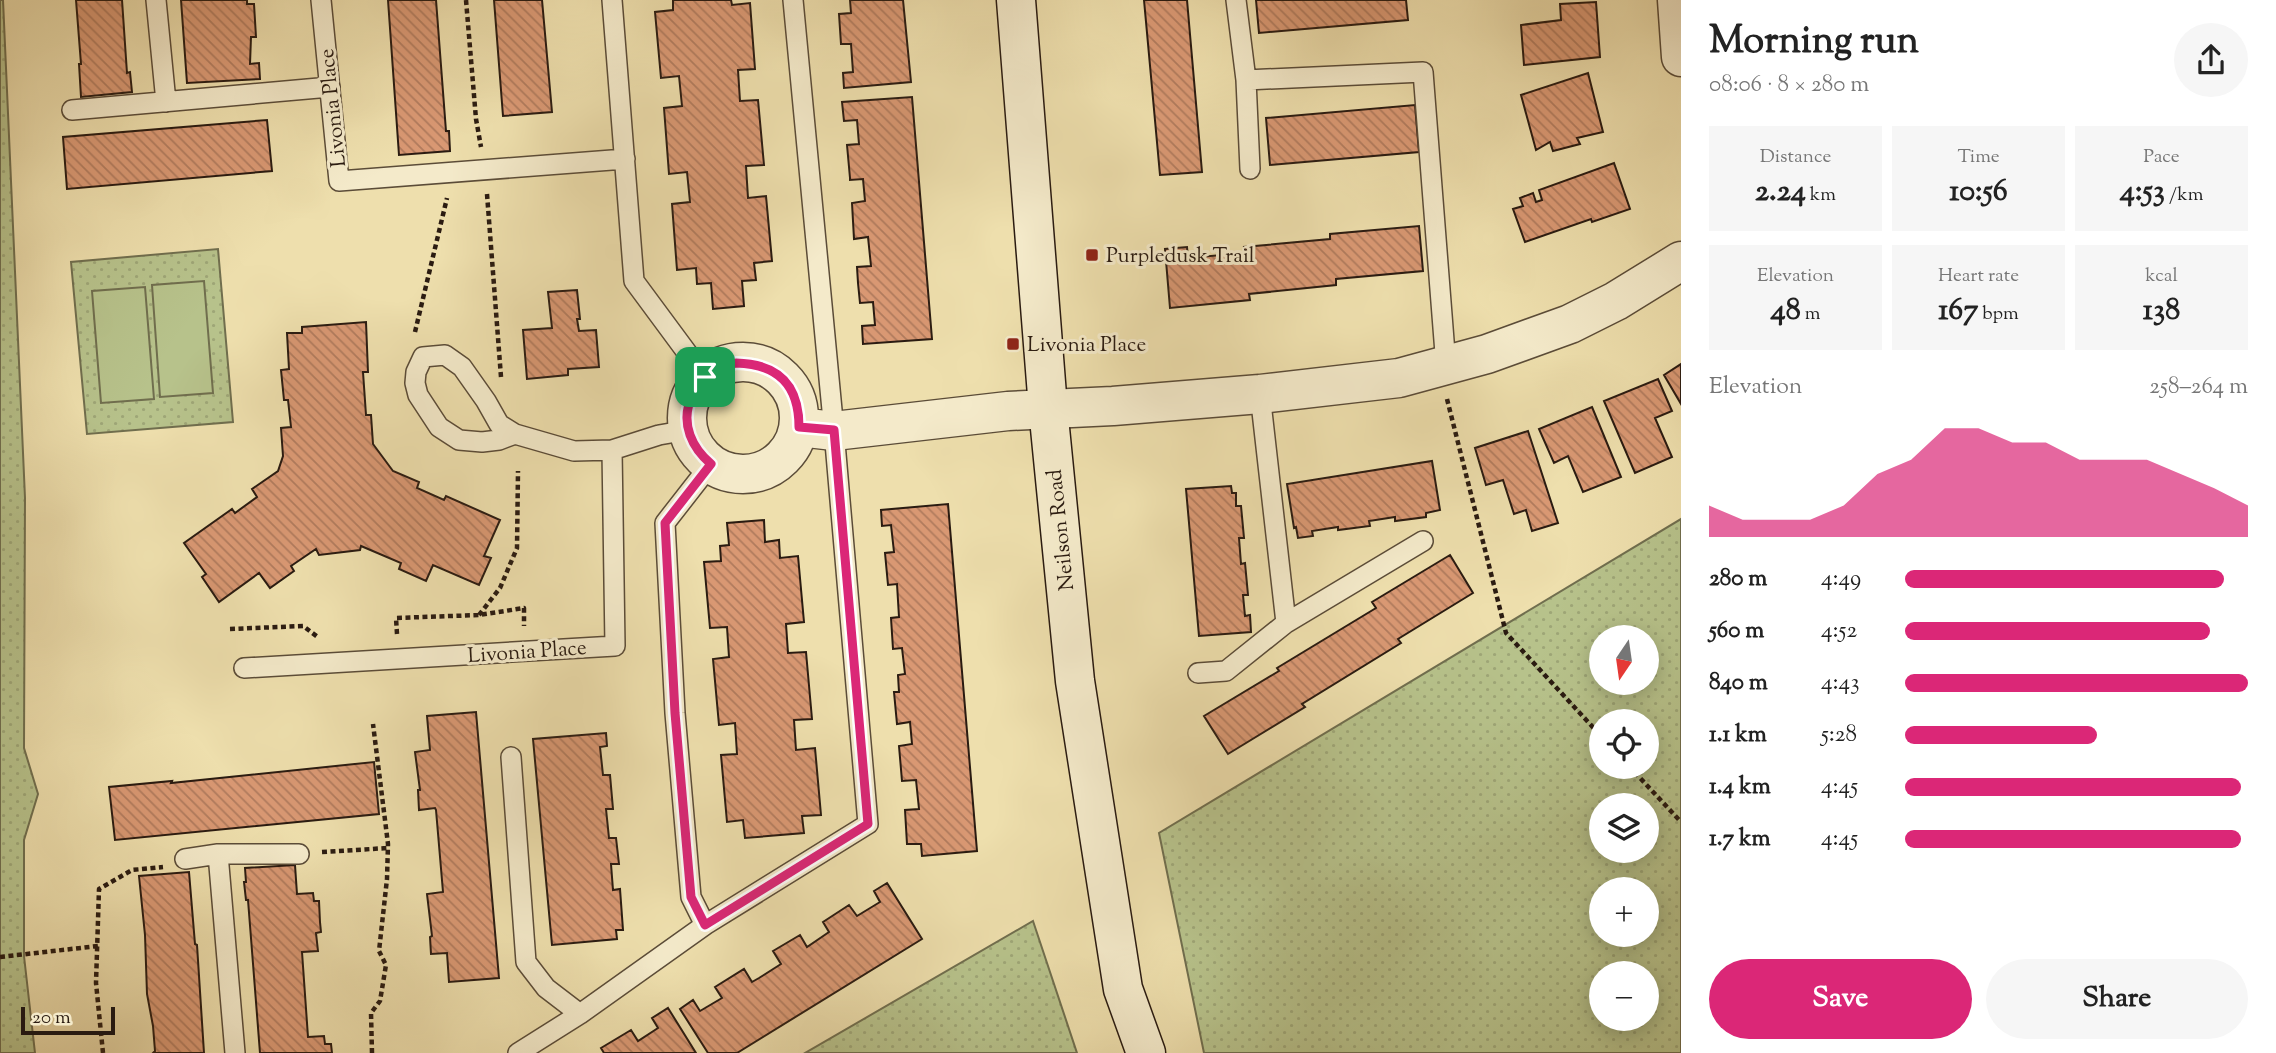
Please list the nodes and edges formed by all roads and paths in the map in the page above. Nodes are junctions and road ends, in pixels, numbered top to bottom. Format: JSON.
{"nodes":[{"id":1,"x":156,"y":0,"type":"edge"},
{"id":2,"x":321,"y":0,"type":"edge"},
{"id":3,"x":612,"y":0,"type":"edge"},
{"id":4,"x":793,"y":0,"type":"edge"},
{"id":5,"x":1016,"y":0,"type":"edge"},
{"id":6,"x":1236,"y":0,"type":"edge"},
{"id":7,"x":1677,"y":0,"type":"edge"},
{"id":8,"x":1681,"y":57,"type":"edge"},
{"id":9,"x":1246,"y":80,"type":"junction"},
{"id":10,"x":330,"y":86,"type":"junction"},
{"id":11,"x":166,"y":102,"type":"junction"},
{"id":12,"x":72,"y":110,"type":"dead end"},
{"id":13,"x":625,"y":159,"type":"junction"},
{"id":14,"x":1250,"y":169,"type":"dead end"},
{"id":15,"x":455,"y":172,"type":"junction"},
{"id":16,"x":1681,"y":261,"type":"edge"},
{"id":17,"x":412,"y":344,"type":"dead end"},
{"id":18,"x":1441,"y":368,"type":"junction"},
{"id":19,"x":705,"y":377,"type":"junction"},
{"id":20,"x":1260,"y":394,"type":"junction"},
{"id":21,"x":1048,"y":408,"type":"junction"},
{"id":22,"x":816,"y":429,"type":"junction"},
{"id":23,"x":688,"y":430,"type":"junction"},
{"id":24,"x":515,"y":434,"type":"junction"},
{"id":25,"x":612,"y":450,"type":"junction"},
{"id":26,"x":711,"y":464,"type":"junction"},
{"id":27,"x":518,"y":471,"type":"dead end"},
{"id":28,"x":1423,"y":541,"type":"dead end"},
{"id":29,"x":479,"y":615,"type":"junction"},
{"id":30,"x":1286,"y":623,"type":"junction"},
{"id":31,"x":230,"y":629,"type":"dead end"},
{"id":32,"x":523,"y":651,"type":"junction"},
{"id":33,"x":400,"y":659,"type":"junction"},
{"id":34,"x":354,"y":661,"type":"junction"},
{"id":35,"x":244,"y":668,"type":"dead end"},
{"id":36,"x":1198,"y":673,"type":"dead end"},
{"id":37,"x":1589,"y":723,"type":"edge"},
{"id":38,"x":373,"y":724,"type":"dead end"},
{"id":39,"x":511,"y":757,"type":"dead end"},
{"id":40,"x":1641,"y":779,"type":"edge"},
{"id":41,"x":1681,"y":822,"type":"edge"},
{"id":42,"x":387,"y":848,"type":"junction"},
{"id":43,"x":299,"y":853,"type":"joint"},
{"id":44,"x":218,"y":854,"type":"junction"},
{"id":45,"x":185,"y":859,"type":"joint"},
{"id":46,"x":705,"y":925,"type":"junction"},
{"id":47,"x":98,"y":946,"type":"junction"},
{"id":48,"x":0,"y":957,"type":"edge"},
{"id":49,"x":580,"y":1014,"type":"junction"},
{"id":50,"x":103,"y":1053,"type":"edge"},
{"id":51,"x":235,"y":1053,"type":"edge"},
{"id":52,"x":372,"y":1053,"type":"edge"},
{"id":53,"x":517,"y":1053,"type":"edge"},
{"id":54,"x":1146,"y":1053,"type":"edge"}],
"edges":[{"from":1,"to":11,"type":"lane"},
{"from":2,"to":10,"type":"lane","name":"Livonia Place"},
{"from":3,"to":13,"type":"lane"},
{"from":4,"to":22,"type":"lane"},
{"from":5,"to":21,"type":"street","name":"Neilson Road"},
{"from":6,"to":9,"type":"lane"},
{"from":7,"to":8,"type":"street"},
{"from":9,"to":14,"type":"lane"},
{"from":9,"to":18,"type":"lane"},
{"from":10,"to":11,"type":"lane"},
{"from":10,"to":15,"type":"lane","name":"Livonia Place"},
{"from":11,"to":12,"type":"lane"},
{"from":13,"to":15,"type":"lane","name":"Livonia Place"},
{"from":13,"to":19,"type":"lane"},
{"from":15,"to":17,"type":"path"},
{"from":16,"to":18,"type":"street"},
{"from":18,"to":20,"type":"street"},
{"from":18,"to":37,"type":"path"},
{"from":19,"to":22,"type":"street"},
{"from":19,"to":23,"type":"street"},
{"from":20,"to":21,"type":"street"},
{"from":20,"to":30,"type":"lane"},
{"from":21,"to":22,"type":"street"},
{"from":21,"to":54,"type":"street","name":"Neilson Road"},
{"from":22,"to":26,"type":"street"},
{"from":22,"to":46,"type":"lane"},
{"from":23,"to":25,"type":"lane"},
{"from":23,"to":26,"type":"street"},
{"from":24,"to":24,"type":"lane"},
{"from":24,"to":25,"type":"lane"},
{"from":25,"to":32,"type":"lane","name":"Livonia Place"},
{"from":26,"to":46,"type":"lane"},
{"from":27,"to":29,"type":"path"},
{"from":28,"to":30,"type":"lane"},
{"from":29,"to":32,"type":"path"},
{"from":29,"to":33,"type":"path"},
{"from":30,"to":36,"type":"lane"},
{"from":31,"to":34,"type":"path"},
{"from":32,"to":33,"type":"lane","name":"Livonia Place"},
{"from":33,"to":34,"type":"lane","name":"Livonia Place"},
{"from":34,"to":35,"type":"lane","name":"Livonia Place"},
{"from":38,"to":42,"type":"path"},
{"from":39,"to":49,"type":"lane"},
{"from":40,"to":41,"type":"path"},
{"from":42,"to":43,"type":"path"},
{"from":42,"to":52,"type":"path"},
{"from":43,"to":44,"type":"lane"},
{"from":44,"to":45,"type":"lane"},
{"from":44,"to":51,"type":"lane"},
{"from":45,"to":47,"type":"path"},
{"from":46,"to":49,"type":"lane"},
{"from":47,"to":48,"type":"path"},
{"from":47,"to":50,"type":"path"},
{"from":49,"to":53,"type":"lane"}]}
